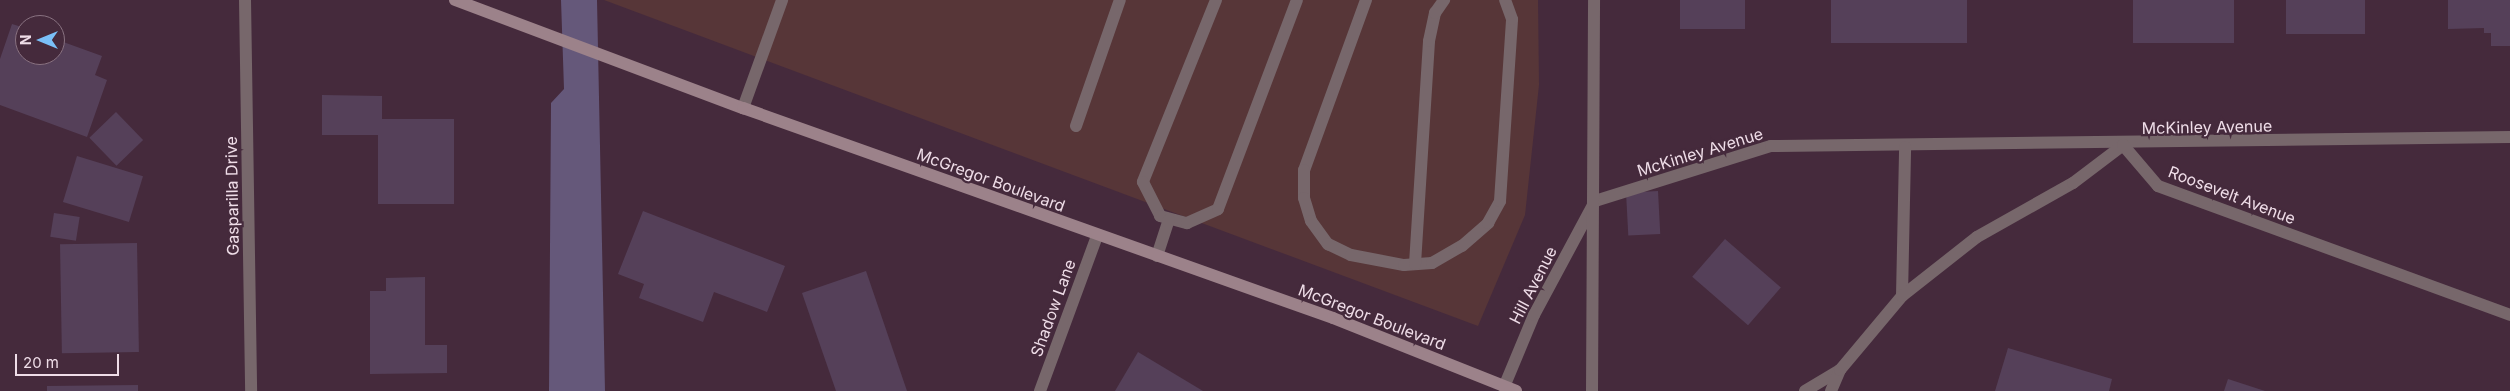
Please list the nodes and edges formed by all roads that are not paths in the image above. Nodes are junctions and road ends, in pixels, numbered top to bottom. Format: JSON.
{"nodes":[{"id":1,"x":245,"y":0,"type":"edge"},
{"id":2,"x":455,"y":0,"type":"edge"},
{"id":3,"x":782,"y":0,"type":"edge"},
{"id":4,"x":1120,"y":0,"type":"edge"},
{"id":5,"x":1216,"y":0,"type":"edge"},
{"id":6,"x":1297,"y":0,"type":"edge"},
{"id":7,"x":1366,"y":0,"type":"edge"},
{"id":8,"x":1444,"y":0,"type":"edge"},
{"id":9,"x":1505,"y":0,"type":"edge"},
{"id":10,"x":1594,"y":0,"type":"edge"},
{"id":11,"x":742,"y":108,"type":"junction"},
{"id":12,"x":1076,"y":126,"type":"dead end"},
{"id":13,"x":2510,"y":137,"type":"edge"},
{"id":14,"x":2123,"y":145,"type":"junction"},
{"id":15,"x":1905,"y":147,"type":"junction"},
{"id":16,"x":1596,"y":201,"type":"junction"},
{"id":17,"x":1169,"y":220,"type":"junction"},
{"id":18,"x":1097,"y":236,"type":"junction"},
{"id":19,"x":1157,"y":256,"type":"junction"},
{"id":20,"x":1415,"y":264,"type":"junction"},
{"id":21,"x":1902,"y":296,"type":"junction"},
{"id":22,"x":2510,"y":315,"type":"edge"},
{"id":23,"x":1840,"y":370,"type":"junction"},
{"id":24,"x":1510,"y":389,"type":"edge"},
{"id":25,"x":252,"y":391,"type":"edge"},
{"id":26,"x":1040,"y":391,"type":"edge"},
{"id":27,"x":1592,"y":391,"type":"edge"},
{"id":28,"x":1805,"y":391,"type":"edge"},
{"id":29,"x":1831,"y":391,"type":"edge"}],
"edges":[{"from":1,"to":25,"type":"street","name":"Gasparilla Drive"},
{"from":2,"to":11,"type":"main road","name":"McGregor Boulevard"},
{"from":3,"to":11,"type":"street"},
{"from":4,"to":12,"type":"street"},
{"from":5,"to":17,"type":"street"},
{"from":6,"to":17,"type":"street"},
{"from":7,"to":20,"type":"street"},
{"from":8,"to":20,"type":"street"},
{"from":9,"to":20,"type":"street"},
{"from":10,"to":16,"type":"street","name":"Hill Avenue"},
{"from":11,"to":18,"type":"main road","name":"McGregor Boulevard"},
{"from":13,"to":14,"type":"street","name":"McKinley Avenue"},
{"from":14,"to":15,"type":"street","name":"McKinley Avenue"},
{"from":14,"to":21,"type":"street"},
{"from":14,"to":22,"type":"street","name":"Roosevelt Avenue"},
{"from":15,"to":16,"type":"street","name":"McKinley Avenue"},
{"from":15,"to":21,"type":"street"},
{"from":16,"to":24,"type":"street","name":"Hill Avenue"},
{"from":16,"to":27,"type":"street","name":"Hill Avenue"},
{"from":17,"to":19,"type":"street"},
{"from":18,"to":19,"type":"main road","name":"McGregor Boulevard"},
{"from":18,"to":26,"type":"street","name":"Shadow Lane"},
{"from":19,"to":24,"type":"main road","name":"McGregor Boulevard"},
{"from":21,"to":23,"type":"street"},
{"from":23,"to":28,"type":"street"},
{"from":23,"to":29,"type":"street"}]}
